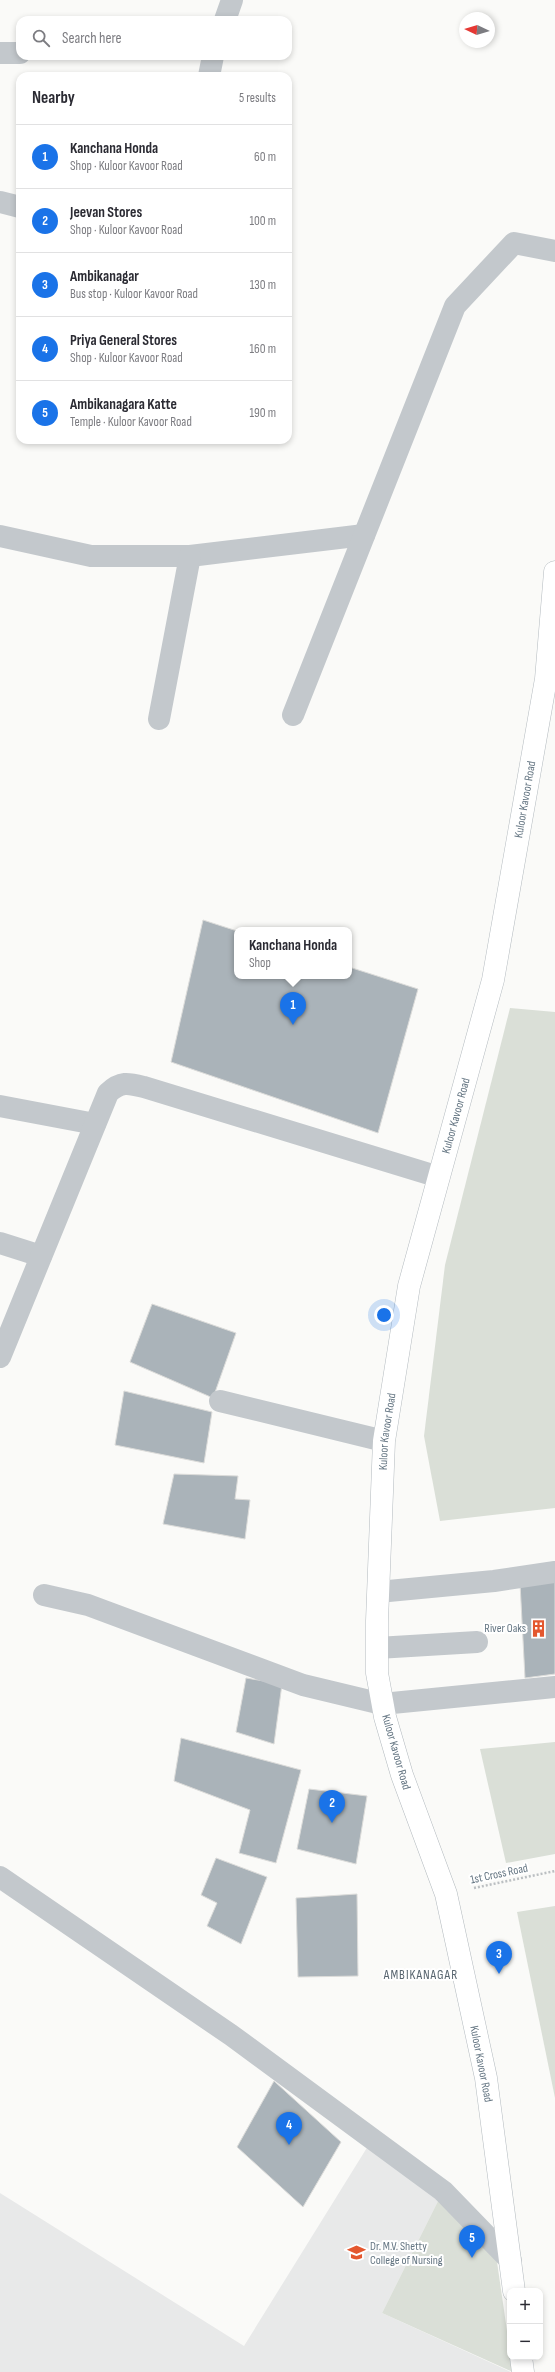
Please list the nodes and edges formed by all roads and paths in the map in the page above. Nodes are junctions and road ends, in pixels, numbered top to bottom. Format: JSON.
{"nodes":[{"id":1,"x":232,"y":0,"type":"edge"},
{"id":2,"x":226,"y":16,"type":"edge"},
{"id":3,"x":0,"y":53,"type":"edge"},
{"id":4,"x":16,"y":53,"type":"edge"},
{"id":5,"x":212,"y":60,"type":"edge"},
{"id":6,"x":210,"y":72,"type":"edge"},
{"id":7,"x":0,"y":202,"type":"edge"},
{"id":8,"x":16,"y":206,"type":"edge"},
{"id":9,"x":555,"y":251,"type":"edge"},
{"id":10,"x":364,"y":535,"type":"junction"},
{"id":11,"x":0,"y":536,"type":"edge"},
{"id":12,"x":190,"y":556,"type":"junction"},
{"id":13,"x":555,"y":572,"type":"edge"},
{"id":14,"x":550,"y":680,"type":"edge"},
{"id":15,"x":293,"y":715,"type":"dead end"},
{"id":16,"x":159,"y":719,"type":"dead end"},
{"id":17,"x":0,"y":1106,"type":"edge"},
{"id":18,"x":95,"y":1124,"type":"junction"},
{"id":19,"x":439,"y":1177,"type":"junction"},
{"id":20,"x":0,"y":1243,"type":"edge"},
{"id":21,"x":42,"y":1256,"type":"junction"},
{"id":22,"x":0,"y":1357,"type":"edge"},
{"id":23,"x":220,"y":1401,"type":"dead end"},
{"id":24,"x":384,"y":1441,"type":"junction"},
{"id":25,"x":555,"y":1572,"type":"edge"},
{"id":26,"x":378,"y":1592,"type":"junction"},
{"id":27,"x":44,"y":1595,"type":"dead end"},
{"id":28,"x":476,"y":1642,"type":"dead end"},
{"id":29,"x":377,"y":1648,"type":"junction"},
{"id":30,"x":555,"y":1687,"type":"edge"},
{"id":31,"x":382,"y":1704,"type":"junction"},
{"id":32,"x":555,"y":1871,"type":"edge"},
{"id":33,"x":0,"y":1877,"type":"edge"},
{"id":34,"x":446,"y":1894,"type":"junction"},
{"id":35,"x":511,"y":2261,"type":"junction"},
{"id":36,"x":514,"y":2288,"type":"edge"},
{"id":37,"x":521,"y":2360,"type":"edge"},
{"id":38,"x":523,"y":2372,"type":"edge"}],
"edges":[{"from":1,"to":2,"type":"street"},
{"from":3,"to":4,"type":"street"},
{"from":5,"to":6,"type":"street"},
{"from":7,"to":8,"type":"street"},
{"from":9,"to":10,"type":"street"},
{"from":10,"to":12,"type":"street"},
{"from":10,"to":15,"type":"street"},
{"from":11,"to":12,"type":"street"},
{"from":12,"to":16,"type":"street"},
{"from":13,"to":14,"type":"main road","name":"Kuloor Kavoor Road"},
{"from":14,"to":19,"type":"main road","name":"Kuloor Kavoor Road"},
{"from":17,"to":18,"type":"street"},
{"from":18,"to":19,"type":"street"},
{"from":18,"to":21,"type":"street"},
{"from":19,"to":24,"type":"main road","name":"Kuloor Kavoor Road"},
{"from":20,"to":21,"type":"street"},
{"from":21,"to":22,"type":"street"},
{"from":23,"to":24,"type":"street"},
{"from":24,"to":26,"type":"main road","name":"Kuloor Kavoor Road"},
{"from":25,"to":26,"type":"street"},
{"from":26,"to":29,"type":"main road","name":"Kuloor Kavoor Road"},
{"from":27,"to":31,"type":"street"},
{"from":28,"to":29,"type":"street"},
{"from":29,"to":31,"type":"main road","name":"Kuloor Kavoor Road"},
{"from":30,"to":31,"type":"street"},
{"from":31,"to":34,"type":"main road","name":"Kuloor Kavoor Road"},
{"from":32,"to":34,"type":"path","name":"1st Cross Road"},
{"from":33,"to":35,"type":"street"},
{"from":34,"to":35,"type":"main road","name":"Kuloor Kavoor Road"},
{"from":35,"to":36,"type":"main road","name":"Kuloor Kavoor Road"},
{"from":37,"to":38,"type":"main road"}]}
